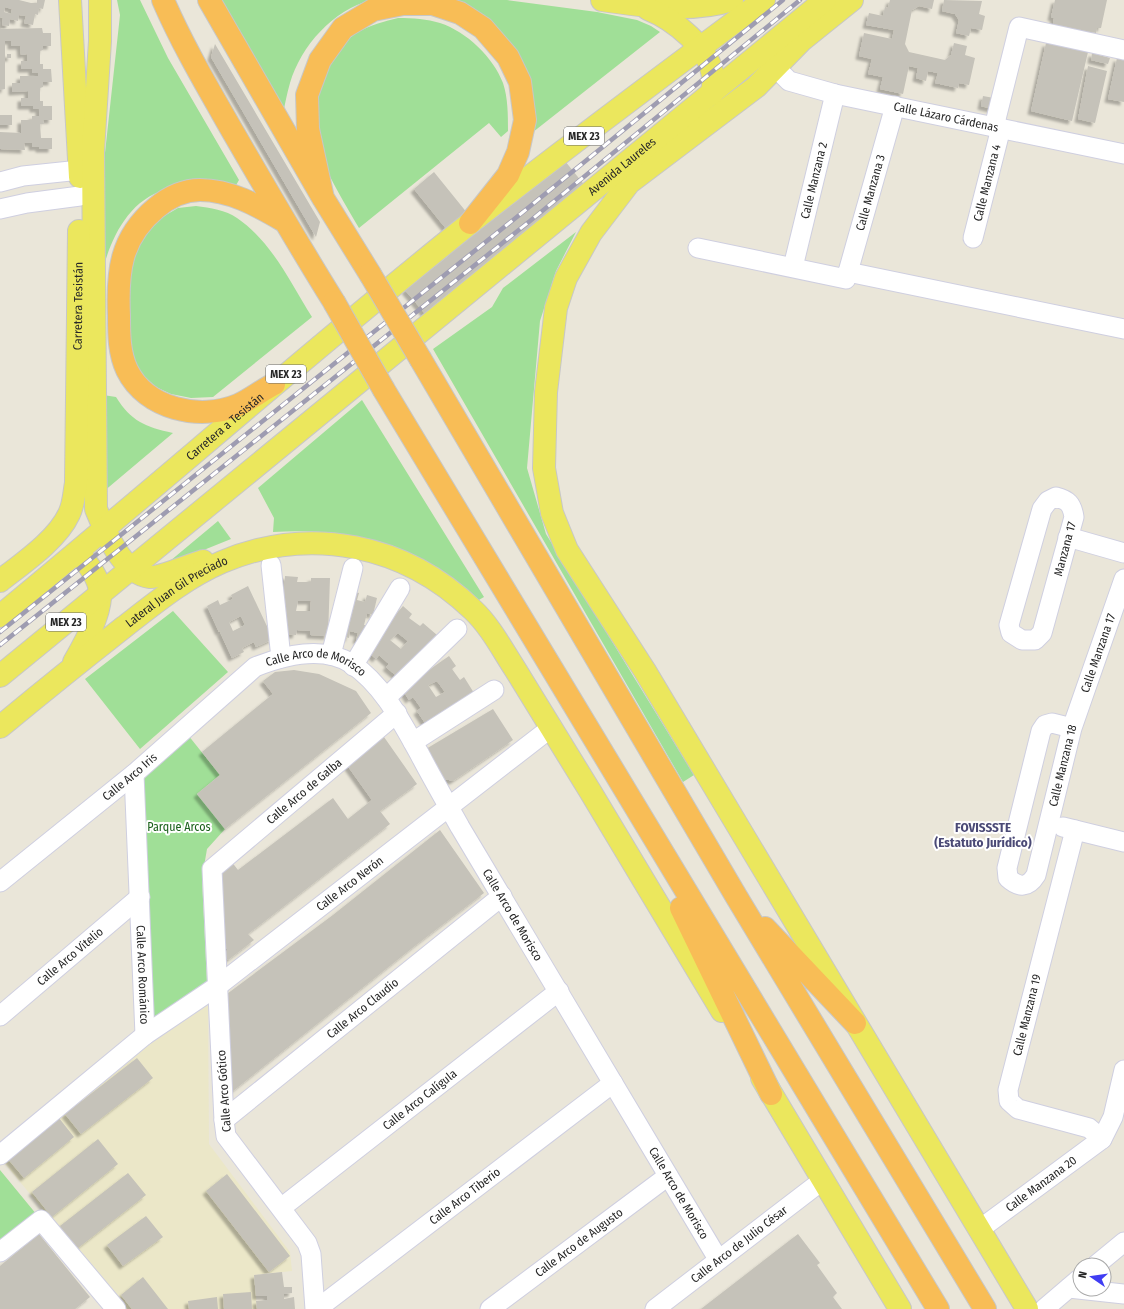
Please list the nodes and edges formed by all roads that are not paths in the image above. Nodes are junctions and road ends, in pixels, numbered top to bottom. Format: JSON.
{"nodes":[{"id":1,"x":70,"y":0,"type":"edge"},
{"id":2,"x":100,"y":0,"type":"edge"},
{"id":3,"x":163,"y":0,"type":"edge"},
{"id":4,"x":209,"y":0,"type":"edge"},
{"id":5,"x":602,"y":0,"type":"edge"},
{"id":6,"x":732,"y":0,"type":"edge"},
{"id":7,"x":746,"y":0,"type":"edge"},
{"id":8,"x":764,"y":0,"type":"edge"},
{"id":9,"x":825,"y":0,"type":"edge"},
{"id":10,"x":852,"y":0,"type":"edge"},
{"id":11,"x":641,"y":6,"type":"junction"},
{"id":12,"x":699,"y":48,"type":"junction"},
{"id":13,"x":1124,"y":50,"type":"edge"},
{"id":14,"x":775,"y":67,"type":"junction"},
{"id":15,"x":712,"y":94,"type":"junction"},
{"id":16,"x":835,"y":94,"type":"junction"},
{"id":17,"x":895,"y":106,"type":"junction"},
{"id":18,"x":997,"y":128,"type":"junction"},
{"id":19,"x":1124,"y":154,"type":"edge"},
{"id":20,"x":80,"y":170,"type":"junction"},
{"id":21,"x":0,"y":182,"type":"edge"},
{"id":22,"x":629,"y":184,"type":"junction"},
{"id":23,"x":80,"y":196,"type":"junction"},
{"id":24,"x":323,"y":198,"type":"junction"},
{"id":25,"x":0,"y":209,"type":"edge"},
{"id":26,"x":284,"y":221,"type":"junction"},
{"id":27,"x":470,"y":223,"type":"junction"},
{"id":28,"x":539,"y":235,"type":"junction"},
{"id":29,"x":973,"y":238,"type":"dead end"},
{"id":30,"x":698,"y":248,"type":"dead end"},
{"id":31,"x":793,"y":267,"type":"junction"},
{"id":32,"x":847,"y":276,"type":"junction"},
{"id":33,"x":1124,"y":329,"type":"edge"},
{"id":34,"x":274,"y":384,"type":"junction"},
{"id":35,"x":104,"y":529,"type":"junction"},
{"id":36,"x":1068,"y":538,"type":"junction"},
{"id":37,"x":78,"y":552,"type":"junction"},
{"id":38,"x":1124,"y":553,"type":"edge"},
{"id":39,"x":247,"y":554,"type":"junction"},
{"id":40,"x":271,"y":565,"type":"dead end"},
{"id":41,"x":132,"y":568,"type":"junction"},
{"id":42,"x":353,"y":568,"type":"dead end"},
{"id":43,"x":3,"y":573,"type":"edge"},
{"id":44,"x":1124,"y":579,"type":"edge"},
{"id":45,"x":400,"y":588,"type":"dead end"},
{"id":46,"x":100,"y":593,"type":"junction"},
{"id":47,"x":0,"y":616,"type":"edge"},
{"id":48,"x":457,"y":629,"type":"dead end"},
{"id":49,"x":331,"y":655,"type":"junction"},
{"id":50,"x":281,"y":658,"type":"junction"},
{"id":51,"x":354,"y":666,"type":"junction"},
{"id":52,"x":255,"y":667,"type":"joint"},
{"id":53,"x":0,"y":676,"type":"edge"},
{"id":54,"x":54,"y":683,"type":"junction"},
{"id":55,"x":494,"y":690,"type":"dead end"},
{"id":56,"x":386,"y":698,"type":"junction"},
{"id":57,"x":397,"y":713,"type":"junction"},
{"id":58,"x":0,"y":727,"type":"edge"},
{"id":59,"x":552,"y":727,"type":"junction"},
{"id":60,"x":1072,"y":728,"type":"junction"},
{"id":61,"x":413,"y":742,"type":"junction"},
{"id":62,"x":134,"y":774,"type":"junction"},
{"id":63,"x":623,"y":788,"type":"junction"},
{"id":64,"x":449,"y":808,"type":"junction"},
{"id":65,"x":1049,"y":824,"type":"junction"},
{"id":66,"x":1075,"y":830,"type":"junction"},
{"id":67,"x":1124,"y":842,"type":"edge"},
{"id":68,"x":212,"y":869,"type":"joint"},
{"id":69,"x":0,"y":882,"type":"edge"},
{"id":70,"x":502,"y":896,"type":"junction"},
{"id":71,"x":736,"y":896,"type":"junction"},
{"id":72,"x":140,"y":897,"type":"junction"},
{"id":73,"x":218,"y":985,"type":"junction"},
{"id":74,"x":559,"y":991,"type":"junction"},
{"id":75,"x":0,"y":1016,"type":"edge"},
{"id":76,"x":855,"y":1023,"type":"junction"},
{"id":77,"x":145,"y":1035,"type":"junction"},
{"id":78,"x":1124,"y":1070,"type":"edge"},
{"id":79,"x":613,"y":1083,"type":"junction"},
{"id":80,"x":771,"y":1094,"type":"junction"},
{"id":81,"x":224,"y":1120,"type":"junction"},
{"id":82,"x":1102,"y":1139,"type":"junction"},
{"id":83,"x":0,"y":1155,"type":"edge"},
{"id":84,"x":668,"y":1176,"type":"junction"},
{"id":85,"x":823,"y":1180,"type":"junction"},
{"id":86,"x":281,"y":1208,"type":"junction"},
{"id":87,"x":980,"y":1229,"type":"junction"},
{"id":88,"x":1124,"y":1242,"type":"edge"},
{"id":89,"x":0,"y":1252,"type":"edge"},
{"id":90,"x":1106,"y":1257,"type":"edge"},
{"id":91,"x":718,"y":1259,"type":"junction"},
{"id":92,"x":1072,"y":1286,"type":"edge"},
{"id":93,"x":1112,"y":1292,"type":"edge"},
{"id":94,"x":1124,"y":1294,"type":"edge"},
{"id":95,"x":110,"y":1307,"type":"edge"},
{"id":96,"x":316,"y":1309,"type":"edge"},
{"id":97,"x":490,"y":1309,"type":"edge"},
{"id":98,"x":655,"y":1309,"type":"edge"},
{"id":99,"x":900,"y":1309,"type":"edge"},
{"id":100,"x":938,"y":1309,"type":"edge"},
{"id":101,"x":985,"y":1309,"type":"edge"},
{"id":102,"x":1027,"y":1309,"type":"edge"},
{"id":103,"x":1044,"y":1309,"type":"edge"}],
"edges":[{"from":1,"to":20,"type":"main road","name":"Carretera Tesistán"},
{"from":2,"to":35,"type":"main road"},
{"from":3,"to":26,"type":"highway"},
{"from":4,"to":24,"type":"highway"},
{"from":5,"to":11,"type":"main road"},
{"from":6,"to":11,"type":"main road"},
{"from":7,"to":12,"type":"main road"},
{"from":8,"to":12,"type":"main road","number":"MEX 23"},
{"from":9,"to":15,"type":"main road","name":"Avenida Laureles","number":"MEX 23"},
{"from":10,"to":14,"type":"main road","name":"Avenida Laureles"},
{"from":11,"to":12,"type":"main road"},
{"from":12,"to":15,"type":"main road"},
{"from":12,"to":27,"type":"main road","number":"MEX 23"},
{"from":13,"to":18,"type":"street","name":"Calle Manzana 4"},
{"from":14,"to":16,"type":"street","name":"Calle Lázaro Cárdenas"},
{"from":14,"to":22,"type":"main road","name":"Avenida Laureles"},
{"from":15,"to":28,"type":"main road","name":"Avenida Laureles","number":"MEX 23"},
{"from":16,"to":17,"type":"street","name":"Calle Lázaro Cárdenas"},
{"from":16,"to":31,"type":"street","name":"Calle Manzana 2"},
{"from":17,"to":18,"type":"street","name":"Calle Lázaro Cárdenas"},
{"from":17,"to":32,"type":"street","name":"Calle Manzana 3"},
{"from":18,"to":19,"type":"street","name":"Calle Lázaro Cárdenas"},
{"from":18,"to":29,"type":"street","name":"Calle Manzana 4"},
{"from":20,"to":21,"type":"street"},
{"from":20,"to":23,"type":"main road","name":"Carretera Tesistán"},
{"from":22,"to":28,"type":"main road"},
{"from":22,"to":76,"type":"main road","name":"Avenida Laureles"},
{"from":23,"to":25,"type":"street"},
{"from":23,"to":43,"type":"main road","name":"Carretera Tesistán"},
{"from":24,"to":27,"type":"highway"},
{"from":24,"to":71,"type":"highway","bridge":true},
{"from":26,"to":34,"type":"highway"},
{"from":26,"to":63,"type":"highway","bridge":true},
{"from":27,"to":34,"type":"main road","name":"Carretera a Tesistán","number":"MEX 23"},
{"from":28,"to":41,"type":"main road","name":"Avenida Laureles","number":"MEX 23"},
{"from":30,"to":31,"type":"street"},
{"from":31,"to":32,"type":"street"},
{"from":32,"to":33,"type":"street"},
{"from":34,"to":35,"type":"main road","name":"Carretera a Tesistán","number":"MEX 23"},
{"from":35,"to":37,"type":"main road","name":"Carretera a Tesistán","number":"MEX 23"},
{"from":35,"to":41,"type":"main road"},
{"from":36,"to":36,"type":"street","name":"Manzana 17"},
{"from":36,"to":38,"type":"street"},
{"from":37,"to":46,"type":"main road"},
{"from":37,"to":47,"type":"main road","name":"Carretera a Tesistán","number":"MEX 23"},
{"from":39,"to":41,"type":"main road"},
{"from":39,"to":54,"type":"main road","name":"Lateral Juan Gil Preciado"},
{"from":39,"to":59,"type":"main road","name":"Lateral Juan Gil Preciado"},
{"from":40,"to":50,"type":"street"},
{"from":41,"to":46,"type":"main road","number":"MEX 23"},
{"from":42,"to":49,"type":"street"},
{"from":44,"to":60,"type":"street","name":"Calle Manzana 17"},
{"from":45,"to":51,"type":"street"},
{"from":46,"to":53,"type":"main road","number":"MEX 23"},
{"from":46,"to":54,"type":"main road"},
{"from":48,"to":56,"type":"street"},
{"from":49,"to":50,"type":"street","name":"Calle Arco de Morisco"},
{"from":49,"to":51,"type":"street","name":"Calle Arco de Morisco"},
{"from":50,"to":52,"type":"street","name":"Calle Arco de Morisco"},
{"from":51,"to":56,"type":"street","name":"Calle Arco de Morisco"},
{"from":52,"to":62,"type":"street","name":"Calle Arco Iris"},
{"from":54,"to":58,"type":"main road","name":"Lateral Juan Gil Preciado"},
{"from":55,"to":61,"type":"street"},
{"from":56,"to":57,"type":"street","name":"Calle Arco de Morisco"},
{"from":57,"to":61,"type":"street","name":"Calle Arco de Morisco"},
{"from":57,"to":68,"type":"street","name":"Calle Arco de Galba"},
{"from":59,"to":64,"type":"street","name":"Calle Arco Nerón"},
{"from":59,"to":80,"type":"main road","name":"Lateral Juan Gil Preciado"},
{"from":60,"to":65,"type":"street","name":"Calle Manzana 18"},
{"from":60,"to":65,"type":"street","name":"Calle Manzana 18"},
{"from":61,"to":64,"type":"street","name":"Calle Arco de Morisco"},
{"from":62,"to":69,"type":"street","name":"Calle Arco Iris"},
{"from":62,"to":72,"type":"street","name":"Calle Arco Románico"},
{"from":63,"to":80,"type":"highway"},
{"from":63,"to":100,"type":"highway"},
{"from":64,"to":70,"type":"street","name":"Calle Arco de Morisco"},
{"from":64,"to":73,"type":"street","name":"Calle Arco Nerón"},
{"from":65,"to":66,"type":"street"},
{"from":66,"to":67,"type":"street"},
{"from":66,"to":82,"type":"street","name":"Calle Manzana 19"},
{"from":68,"to":73,"type":"street","name":"Calle Arco Gótico"},
{"from":70,"to":74,"type":"street","name":"Calle Arco de Morisco"},
{"from":70,"to":81,"type":"street","name":"Calle Arco Claudio"},
{"from":71,"to":76,"type":"highway"},
{"from":71,"to":101,"type":"highway"},
{"from":72,"to":75,"type":"street","name":"Calle Arco Vitelio"},
{"from":72,"to":77,"type":"street","name":"Calle Arco Románico"},
{"from":73,"to":77,"type":"street","name":"Calle Arco Nerón"},
{"from":73,"to":81,"type":"street","name":"Calle Arco Gótico"},
{"from":74,"to":79,"type":"street","name":"Calle Arco de Morisco"},
{"from":74,"to":86,"type":"street","name":"Calle Arco Calígula"},
{"from":76,"to":87,"type":"main road","name":"Avenida Laureles"},
{"from":77,"to":83,"type":"street","name":"Calle Arco Románico"},
{"from":78,"to":82,"type":"street"},
{"from":79,"to":84,"type":"street","name":"Calle Arco de Morisco"},
{"from":79,"to":96,"type":"street","name":"Calle Arco Tiberio"},
{"from":80,"to":85,"type":"main road","name":"Lateral Juan Gil Preciado"},
{"from":81,"to":86,"type":"street","name":"Calle Arco Gótico"},
{"from":82,"to":87,"type":"street","name":"Calle Manzana 20"},
{"from":84,"to":91,"type":"street","name":"Calle Arco de Morisco"},
{"from":84,"to":97,"type":"street","name":"Calle Arco de Augusto"},
{"from":85,"to":91,"type":"street","name":"Calle Arco de Julio César"},
{"from":85,"to":99,"type":"main road","name":"Lateral Juan Gil Preciado"},
{"from":86,"to":96,"type":"street","name":"Calle Arco Gótico"},
{"from":87,"to":102,"type":"main road","name":"Avenida Laureles"},
{"from":88,"to":90,"type":"street"},
{"from":89,"to":95,"type":"street"},
{"from":91,"to":98,"type":"street","name":"Calle Arco de Julio César"},
{"from":92,"to":103,"type":"street"},
{"from":93,"to":94,"type":"street"}]}
